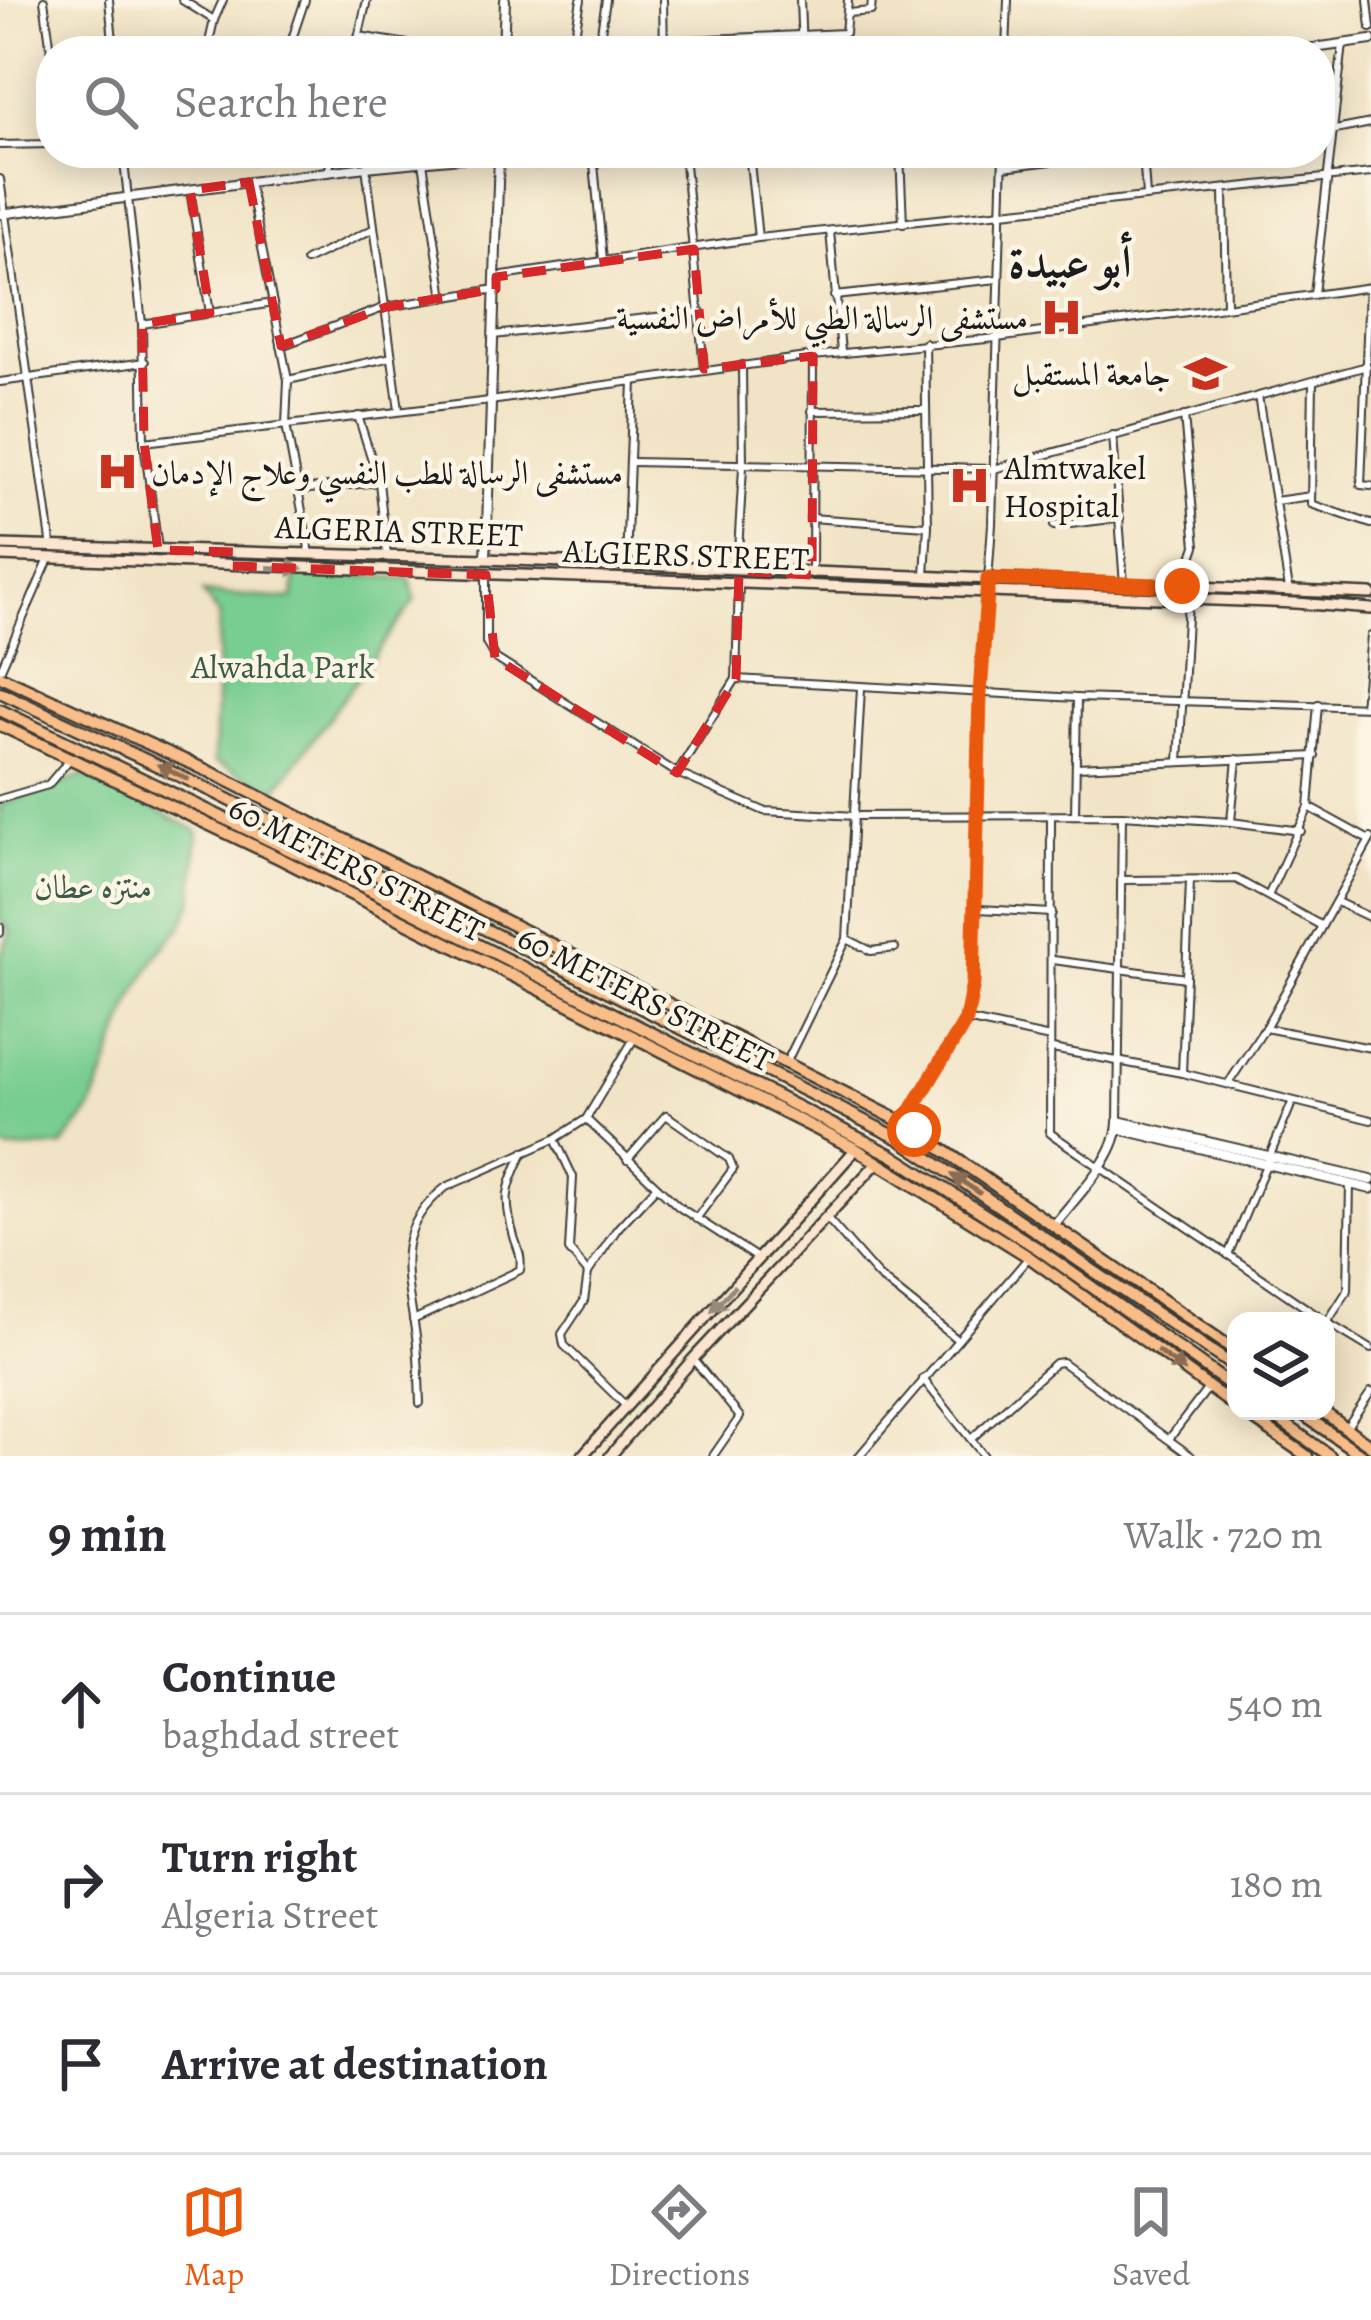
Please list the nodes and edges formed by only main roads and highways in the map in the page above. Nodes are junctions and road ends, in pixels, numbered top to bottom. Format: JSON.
{"nodes":[{"id":1,"x":0,"y":545,"type":"edge"},
{"id":2,"x":233,"y":552,"type":"junction"},
{"id":3,"x":51,"y":553,"type":"junction"},
{"id":4,"x":0,"y":556,"type":"edge"},
{"id":5,"x":486,"y":559,"type":"junction"},
{"id":6,"x":232,"y":566,"type":"junction"},
{"id":7,"x":486,"y":574,"type":"junction"},
{"id":8,"x":738,"y":577,"type":"junction"},
{"id":9,"x":1289,"y":590,"type":"junction"},
{"id":10,"x":1371,"y":594,"type":"edge"},
{"id":11,"x":1296,"y":603,"type":"junction"},
{"id":12,"x":1371,"y":609,"type":"edge"},
{"id":13,"x":0,"y":674,"type":"edge"},
{"id":14,"x":0,"y":692,"type":"edge"},
{"id":15,"x":0,"y":710,"type":"edge"},
{"id":16,"x":0,"y":725,"type":"edge"},
{"id":17,"x":221,"y":777,"type":"junction"},
{"id":18,"x":212,"y":791,"type":"junction"},
{"id":19,"x":282,"y":852,"type":"junction"},
{"id":20,"x":376,"y":875,"type":"junction"},
{"id":21,"x":368,"y":888,"type":"junction"},
{"id":22,"x":689,"y":1023,"type":"junction"},
{"id":23,"x":716,"y":1070,"type":"junction"},
{"id":24,"x":856,"y":1149,"type":"junction"},
{"id":25,"x":878,"y":1163,"type":"junction"},
{"id":26,"x":1033,"y":1252,"type":"junction"},
{"id":27,"x":681,"y":1345,"type":"junction"},
{"id":28,"x":1227,"y":1345,"type":"edge"},
{"id":29,"x":694,"y":1359,"type":"junction"},
{"id":30,"x":1227,"y":1363,"type":"edge"},
{"id":31,"x":1227,"y":1383,"type":"edge"},
{"id":32,"x":1227,"y":1401,"type":"edge"},
{"id":33,"x":1270,"y":1420,"type":"edge"},
{"id":34,"x":1272,"y":1420,"type":"edge"},
{"id":35,"x":1313,"y":1420,"type":"edge"},
{"id":36,"x":1335,"y":1420,"type":"edge"},
{"id":37,"x":1371,"y":1446,"type":"edge"},
{"id":38,"x":582,"y":1456,"type":"edge"},
{"id":39,"x":610,"y":1456,"type":"edge"},
{"id":40,"x":1307,"y":1456,"type":"edge"},
{"id":41,"x":1330,"y":1456,"type":"edge"},
{"id":42,"x":1363,"y":1456,"type":"edge"}],
"edges":[{"from":1,"to":3,"type":"main road","name":"ALGERIA STREET"},
{"from":2,"to":3,"type":"main road","name":"ALGERIA STREET"},
{"from":2,"to":5,"type":"main road","name":"ALGERIA STREET"},
{"from":2,"to":6,"type":"main road"},
{"from":3,"to":4,"type":"main road","name":"ALGIERS STREET"},
{"from":3,"to":6,"type":"main road","name":"ALGIERS STREET"},
{"from":5,"to":7,"type":"main road"},
{"from":5,"to":8,"type":"main road","name":"ALGERIA STREET"},
{"from":6,"to":7,"type":"main road","name":"ALGIERS STREET","one_way":true},
{"from":7,"to":8,"type":"main road","name":"ALGIERS STREET"},
{"from":8,"to":9,"type":"main road","name":"ALGERIA STREET"},
{"from":8,"to":11,"type":"main road","name":"ALGIERS STREET"},
{"from":9,"to":10,"type":"main road","name":"ALGERIA STREET"},
{"from":9,"to":11,"type":"main road"},
{"from":11,"to":12,"type":"main road","name":"ALGIERS STREET"},
{"from":13,"to":17,"type":"main road","name":"60 METERS STREET"},
{"from":18,"to":14,"type":"main road","name":"60 METERS STREET","one_way":true},
{"from":15,"to":19,"type":"main road","name":"60 METERS STREET"},
{"from":16,"to":19,"type":"main road","name":"60 METERS STREET"},
{"from":17,"to":18,"type":"main road"},
{"from":17,"to":22,"type":"main road","name":"60 METERS STREET"},
{"from":18,"to":20,"type":"main road","name":"60 METERS STREET"},
{"from":19,"to":21,"type":"main road","name":"60 METERS STREET"},
{"from":19,"to":23,"type":"main road","name":"60 METERS STREET"},
{"from":20,"to":21,"type":"main road"},
{"from":20,"to":22,"type":"main road","name":"60 METERS STREET"},
{"from":21,"to":23,"type":"main road","name":"60 METERS STREET"},
{"from":22,"to":28,"type":"main road","name":"60 METERS STREET"},
{"from":30,"to":22,"type":"main road","name":"60 METERS STREET","one_way":true},
{"from":23,"to":24,"type":"main road","name":"60 METERS STREET"},
{"from":23,"to":26,"type":"main road","name":"60 METERS STREET"},
{"from":24,"to":25,"type":"main road","name":"60 METERS STREET"},
{"from":24,"to":27,"type":"main road","one_way":true},
{"from":25,"to":26,"type":"main road","name":"60 METERS STREET"},
{"from":25,"to":29,"type":"main road"},
{"from":26,"to":31,"type":"main road","name":"60 METERS STREET"},
{"from":26,"to":32,"type":"main road","name":"60 METERS STREET","one_way":true},
{"from":27,"to":29,"type":"main road"},
{"from":27,"to":38,"type":"main road"},
{"from":29,"to":39,"type":"main road"},
{"from":33,"to":40,"type":"main road","name":"60 METERS STREET"},
{"from":34,"to":41,"type":"main road"},
{"from":35,"to":42,"type":"main road"},
{"from":36,"to":37,"type":"main road"}]}
